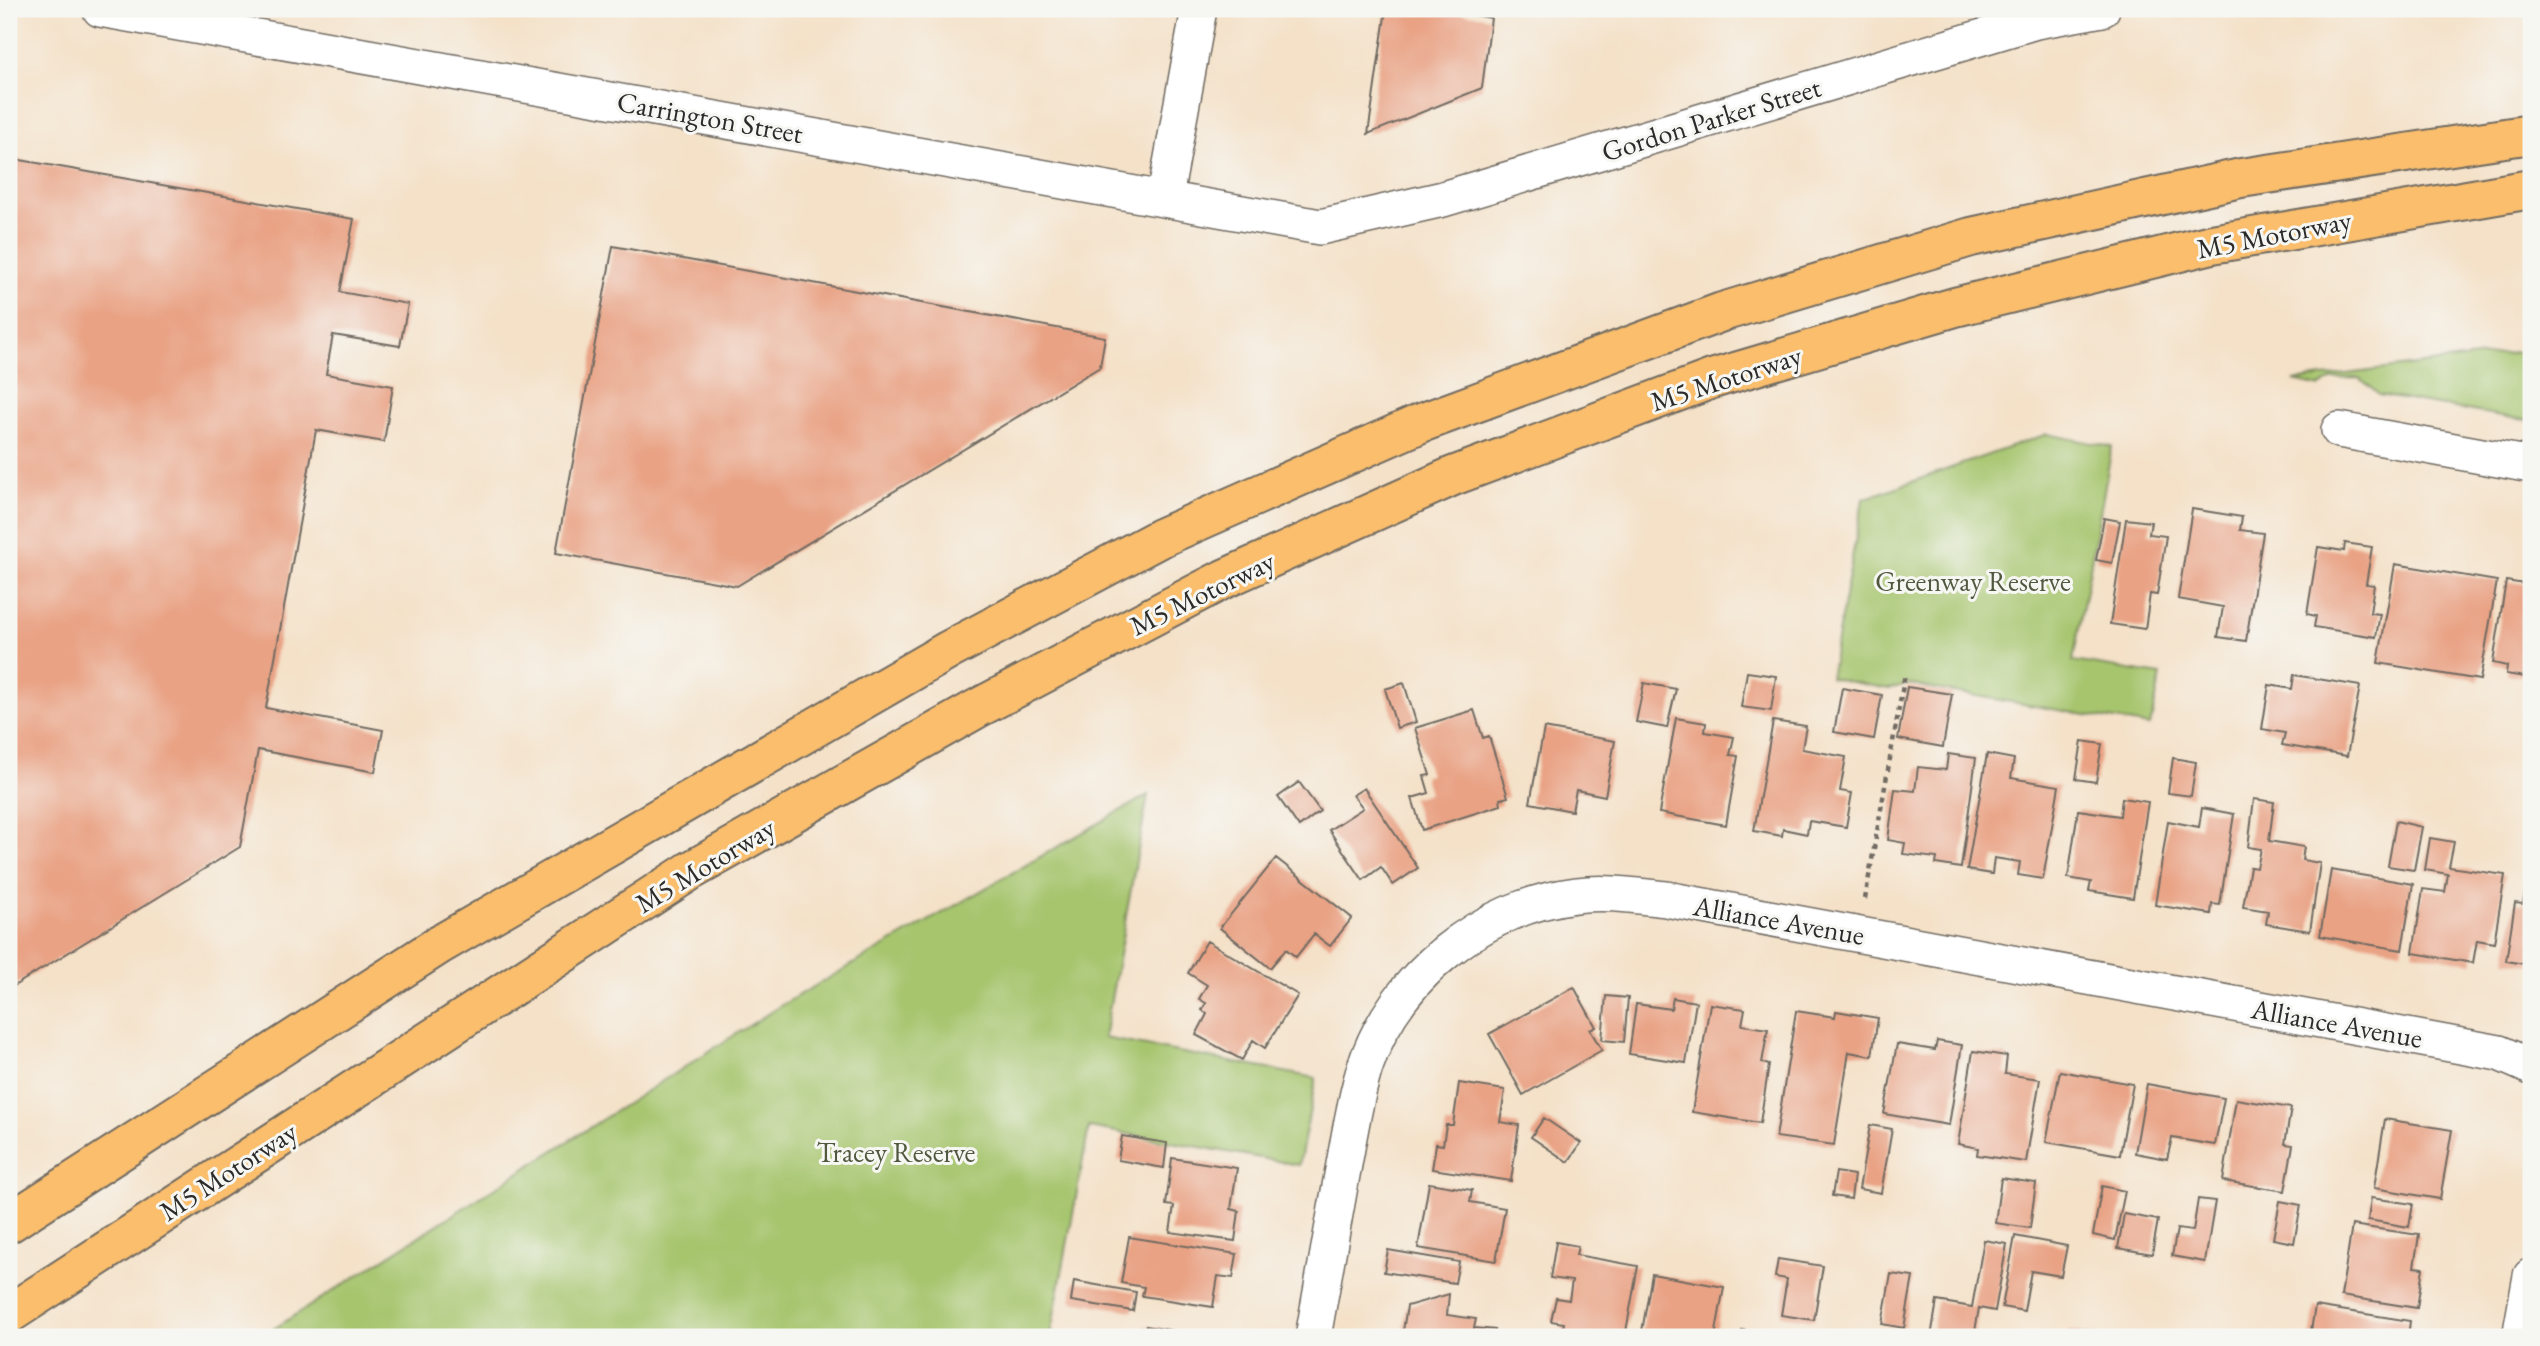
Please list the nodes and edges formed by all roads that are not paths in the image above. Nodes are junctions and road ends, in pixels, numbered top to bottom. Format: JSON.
{"nodes":[{"id":1,"x":100,"y":9,"type":"edge"},
{"id":2,"x":1199,"y":9,"type":"edge"},
{"id":3,"x":2102,"y":9,"type":"edge"},
{"id":4,"x":2531,"y":134,"type":"edge"},
{"id":5,"x":2531,"y":189,"type":"edge"},
{"id":6,"x":1165,"y":197,"type":"junction"},
{"id":7,"x":1320,"y":227,"type":"joint"},
{"id":8,"x":2339,"y":430,"type":"dead end"},
{"id":9,"x":2531,"y":465,"type":"edge"},
{"id":10,"x":2531,"y":1068,"type":"edge"},
{"id":11,"x":9,"y":1223,"type":"edge"},
{"id":12,"x":2531,"y":1276,"type":"edge"},
{"id":13,"x":9,"y":1314,"type":"edge"},
{"id":14,"x":1313,"y":1337,"type":"edge"},
{"id":15,"x":2520,"y":1337,"type":"edge"}],
"edges":[{"from":1,"to":6,"type":"street","name":"Carrington Street"},
{"from":2,"to":6,"type":"street"},
{"from":3,"to":7,"type":"street","name":"Gordon Parker Street"},
{"from":4,"to":11,"type":"highway","name":"M5 Motorway"},
{"from":5,"to":13,"type":"highway","name":"M5 Motorway"},
{"from":6,"to":7,"type":"street","name":"Carrington Street"},
{"from":8,"to":9,"type":"street"},
{"from":10,"to":14,"type":"street","name":"Alliance Avenue"},
{"from":12,"to":15,"type":"street"}]}
